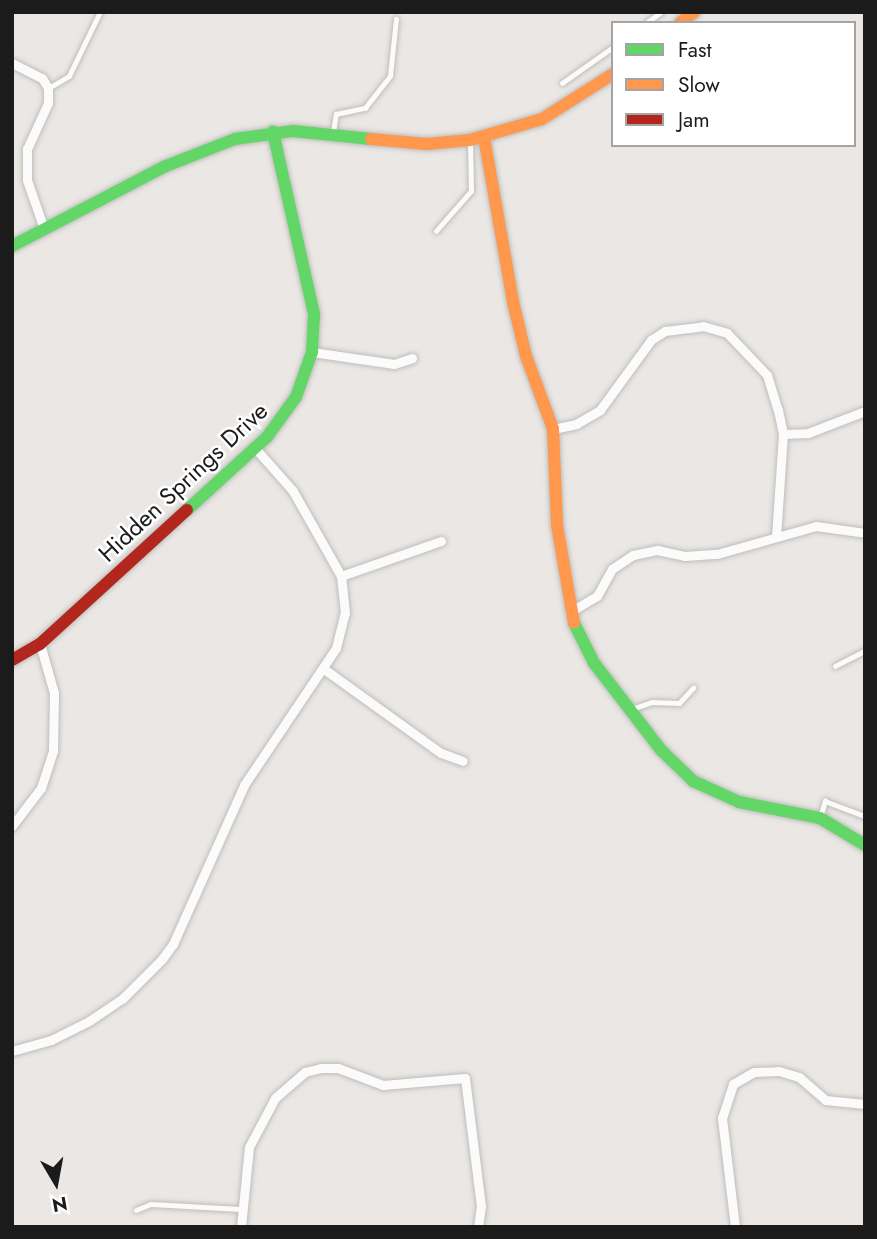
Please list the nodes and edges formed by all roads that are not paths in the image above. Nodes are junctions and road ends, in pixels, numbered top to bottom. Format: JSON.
{"nodes":[{"id":1,"x":100,"y":12,"type":"edge"},
{"id":2,"x":396,"y":19,"type":"dead end"},
{"id":3,"x":611,"y":48,"type":"edge"},
{"id":4,"x":12,"y":63,"type":"edge"},
{"id":5,"x":611,"y":75,"type":"edge"},
{"id":6,"x":562,"y":83,"type":"dead end"},
{"id":7,"x":48,"y":88,"type":"junction"},
{"id":8,"x":273,"y":132,"type":"junction"},
{"id":9,"x":332,"y":133,"type":"junction"},
{"id":10,"x":484,"y":137,"type":"junction"},
{"id":11,"x":470,"y":140,"type":"junction"},
{"id":12,"x":44,"y":229,"type":"junction"},
{"id":13,"x":436,"y":231,"type":"dead end"},
{"id":14,"x":12,"y":246,"type":"edge"},
{"id":15,"x":312,"y":352,"type":"junction"},
{"id":16,"x":412,"y":358,"type":"dead end"},
{"id":17,"x":865,"y":411,"type":"edge"},
{"id":18,"x":553,"y":429,"type":"junction"},
{"id":19,"x":783,"y":434,"type":"junction"},
{"id":20,"x":255,"y":448,"type":"junction"},
{"id":21,"x":865,"y":533,"type":"edge"},
{"id":22,"x":776,"y":536,"type":"junction"},
{"id":23,"x":441,"y":541,"type":"dead end"},
{"id":24,"x":341,"y":576,"type":"junction"},
{"id":25,"x":570,"y":612,"type":"junction"},
{"id":26,"x":40,"y":644,"type":"junction"},
{"id":27,"x":865,"y":651,"type":"edge"},
{"id":28,"x":12,"y":660,"type":"edge"},
{"id":29,"x":835,"y":666,"type":"dead end"},
{"id":30,"x":324,"y":669,"type":"junction"},
{"id":31,"x":693,"y":688,"type":"dead end"},
{"id":32,"x":631,"y":709,"type":"junction"},
{"id":33,"x":463,"y":761,"type":"dead end"},
{"id":34,"x":865,"y":816,"type":"edge"},
{"id":35,"x":820,"y":818,"type":"junction"},
{"id":36,"x":12,"y":826,"type":"edge"},
{"id":37,"x":865,"y":845,"type":"edge"},
{"id":38,"x":12,"y":1051,"type":"edge"},
{"id":39,"x":865,"y":1104,"type":"edge"},
{"id":40,"x":240,"y":1209,"type":"junction"},
{"id":41,"x":136,"y":1210,"type":"dead end"},
{"id":42,"x":241,"y":1227,"type":"edge"},
{"id":43,"x":478,"y":1227,"type":"edge"},
{"id":44,"x":735,"y":1227,"type":"edge"}],
"edges":[{"from":1,"to":7,"type":"lane"},
{"from":2,"to":9,"type":"lane"},
{"from":3,"to":6,"type":"lane"},
{"from":4,"to":7,"type":"street"},
{"from":5,"to":10,"type":"street"},
{"from":7,"to":12,"type":"street"},
{"from":8,"to":9,"type":"street"},
{"from":8,"to":12,"type":"street"},
{"from":8,"to":15,"type":"street","name":"Hidden Springs Drive"},
{"from":9,"to":11,"type":"street"},
{"from":10,"to":11,"type":"street"},
{"from":10,"to":18,"type":"street"},
{"from":11,"to":13,"type":"lane"},
{"from":12,"to":14,"type":"street"},
{"from":15,"to":16,"type":"street"},
{"from":15,"to":20,"type":"street","name":"Hidden Springs Drive"},
{"from":17,"to":19,"type":"street"},
{"from":18,"to":19,"type":"street"},
{"from":18,"to":25,"type":"street"},
{"from":19,"to":22,"type":"street"},
{"from":20,"to":24,"type":"street"},
{"from":20,"to":26,"type":"street","name":"Hidden Springs Drive"},
{"from":21,"to":22,"type":"street"},
{"from":22,"to":25,"type":"street"},
{"from":23,"to":24,"type":"street"},
{"from":24,"to":30,"type":"street"},
{"from":25,"to":32,"type":"street"},
{"from":26,"to":28,"type":"street","name":"Hidden Springs Drive"},
{"from":26,"to":36,"type":"street"},
{"from":27,"to":29,"type":"lane"},
{"from":30,"to":33,"type":"street"},
{"from":30,"to":38,"type":"street"},
{"from":31,"to":32,"type":"lane"},
{"from":32,"to":35,"type":"street"},
{"from":34,"to":35,"type":"lane"},
{"from":35,"to":37,"type":"street"},
{"from":39,"to":44,"type":"street"},
{"from":40,"to":41,"type":"lane"},
{"from":40,"to":42,"type":"street"},
{"from":40,"to":43,"type":"street"}]}
